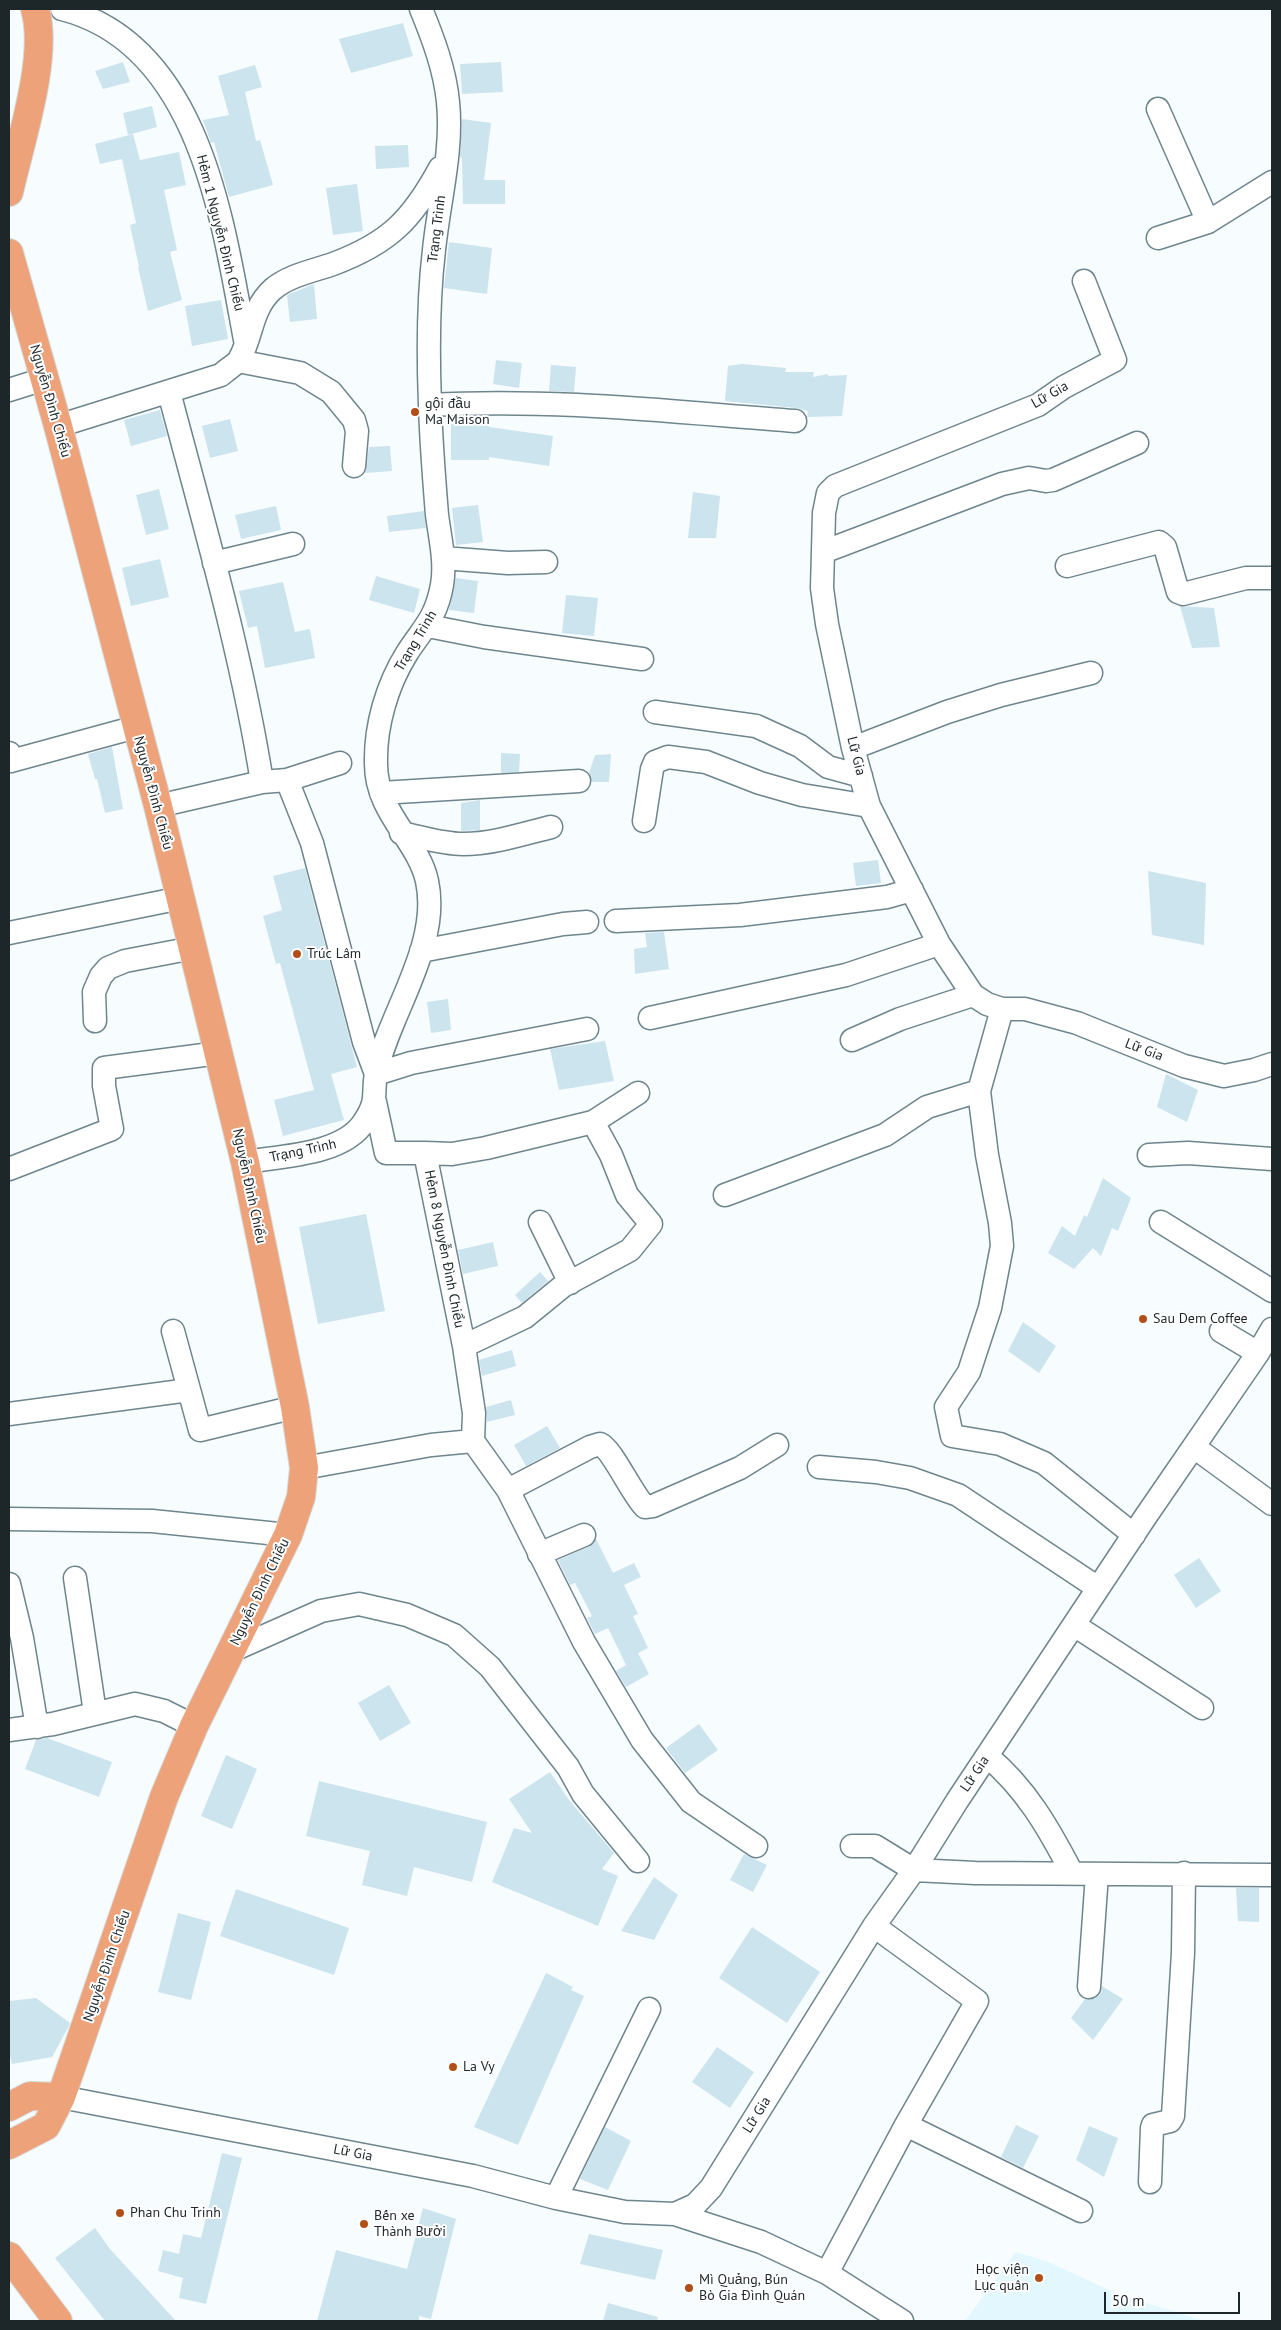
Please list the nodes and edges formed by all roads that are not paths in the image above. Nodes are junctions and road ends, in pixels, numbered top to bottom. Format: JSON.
{"nodes":[{"id":1,"x":35,"y":9,"type":"edge"},
{"id":2,"x":62,"y":9,"type":"edge"},
{"id":3,"x":421,"y":9,"type":"edge"},
{"id":4,"x":1158,"y":109,"type":"dead end"},
{"id":5,"x":447,"y":156,"type":"junction"},
{"id":6,"x":1272,"y":182,"type":"edge"},
{"id":7,"x":9,"y":192,"type":"edge"},
{"id":8,"x":1208,"y":222,"type":"junction"},
{"id":9,"x":1158,"y":238,"type":"dead end"},
{"id":10,"x":9,"y":253,"type":"edge"},
{"id":11,"x":1084,"y":281,"type":"dead end"},
{"id":12,"x":242,"y":351,"type":"junction"},
{"id":13,"x":44,"y":379,"type":"junction"},
{"id":14,"x":9,"y":390,"type":"edge"},
{"id":15,"x":169,"y":392,"type":"junction"},
{"id":16,"x":430,"y":405,"type":"junction"},
{"id":17,"x":795,"y":421,"type":"dead end"},
{"id":18,"x":58,"y":426,"type":"junction"},
{"id":19,"x":1138,"y":443,"type":"dead end"},
{"id":20,"x":354,"y":466,"type":"dead end"},
{"id":21,"x":293,"y":544,"type":"dead end"},
{"id":22,"x":823,"y":552,"type":"junction"},
{"id":23,"x":443,"y":558,"type":"junction"},
{"id":24,"x":546,"y":562,"type":"dead end"},
{"id":25,"x":214,"y":563,"type":"junction"},
{"id":26,"x":1067,"y":566,"type":"dead end"},
{"id":27,"x":1272,"y":578,"type":"edge"},
{"id":28,"x":428,"y":626,"type":"junction"},
{"id":29,"x":642,"y":659,"type":"dead end"},
{"id":30,"x":1091,"y":674,"type":"dead end"},
{"id":31,"x":655,"y":712,"type":"dead end"},
{"id":32,"x":136,"y":727,"type":"junction"},
{"id":33,"x":852,"y":748,"type":"junction"},
{"id":34,"x":9,"y":754,"type":"edge"},
{"id":35,"x":340,"y":763,"type":"dead end"},
{"id":36,"x":861,"y":776,"type":"junction"},
{"id":37,"x":287,"y":780,"type":"junction"},
{"id":38,"x":579,"y":781,"type":"dead end"},
{"id":39,"x":262,"y":782,"type":"junction"},
{"id":40,"x":381,"y":793,"type":"junction"},
{"id":41,"x":158,"y":806,"type":"junction"},
{"id":42,"x":869,"y":806,"type":"junction"},
{"id":43,"x":644,"y":821,"type":"dead end"},
{"id":44,"x":552,"y":827,"type":"dead end"},
{"id":45,"x":401,"y":833,"type":"junction"},
{"id":46,"x":912,"y":890,"type":"junction"},
{"id":47,"x":181,"y":898,"type":"junction"},
{"id":48,"x":616,"y":921,"type":"dead end"},
{"id":49,"x":587,"y":922,"type":"dead end"},
{"id":50,"x":9,"y":933,"type":"edge"},
{"id":51,"x":939,"y":944,"type":"junction"},
{"id":52,"x":193,"y":948,"type":"junction"},
{"id":53,"x":421,"y":951,"type":"junction"},
{"id":54,"x":973,"y":995,"type":"junction"},
{"id":55,"x":1002,"y":1009,"type":"junction"},
{"id":56,"x":650,"y":1018,"type":"dead end"},
{"id":57,"x":95,"y":1021,"type":"dead end"},
{"id":58,"x":587,"y":1029,"type":"dead end"},
{"id":59,"x":852,"y":1040,"type":"dead end"},
{"id":60,"x":219,"y":1053,"type":"junction"},
{"id":61,"x":1272,"y":1064,"type":"edge"},
{"id":62,"x":376,"y":1074,"type":"junction"},
{"id":63,"x":979,"y":1092,"type":"junction"},
{"id":64,"x":638,"y":1093,"type":"dead end"},
{"id":65,"x":375,"y":1102,"type":"junction"},
{"id":66,"x":593,"y":1122,"type":"junction"},
{"id":67,"x":425,"y":1153,"type":"junction"},
{"id":68,"x":1149,"y":1155,"type":"dead end"},
{"id":69,"x":1272,"y":1159,"type":"edge"},
{"id":70,"x":245,"y":1162,"type":"junction"},
{"id":71,"x":9,"y":1169,"type":"edge"},
{"id":72,"x":725,"y":1195,"type":"dead end"},
{"id":73,"x":540,"y":1222,"type":"dead end"},
{"id":74,"x":1161,"y":1222,"type":"dead end"},
{"id":75,"x":570,"y":1283,"type":"junction"},
{"id":76,"x":1272,"y":1291,"type":"edge"},
{"id":77,"x":1272,"y":1329,"type":"edge"},
{"id":78,"x":1221,"y":1330,"type":"dead end"},
{"id":79,"x":173,"y":1331,"type":"dead end"},
{"id":80,"x":464,"y":1346,"type":"junction"},
{"id":81,"x":1258,"y":1354,"type":"junction"},
{"id":82,"x":189,"y":1390,"type":"junction"},
{"id":83,"x":295,"y":1407,"type":"junction"},
{"id":84,"x":9,"y":1414,"type":"edge"},
{"id":85,"x":473,"y":1441,"type":"junction"},
{"id":86,"x":777,"y":1445,"type":"dead end"},
{"id":87,"x":1194,"y":1447,"type":"junction"},
{"id":88,"x":819,"y":1467,"type":"dead end"},
{"id":89,"x":304,"y":1468,"type":"junction"},
{"id":90,"x":508,"y":1490,"type":"junction"},
{"id":91,"x":1272,"y":1504,"type":"edge"},
{"id":92,"x":9,"y":1519,"type":"edge"},
{"id":93,"x":288,"y":1535,"type":"junction"},
{"id":94,"x":584,"y":1535,"type":"dead end"},
{"id":95,"x":1134,"y":1535,"type":"junction"},
{"id":96,"x":539,"y":1554,"type":"junction"},
{"id":97,"x":75,"y":1578,"type":"dead end"},
{"id":98,"x":9,"y":1584,"type":"edge"},
{"id":99,"x":1098,"y":1588,"type":"junction"},
{"id":100,"x":1074,"y":1625,"type":"junction"},
{"id":101,"x":231,"y":1651,"type":"junction"},
{"id":102,"x":1202,"y":1708,"type":"dead end"},
{"id":103,"x":95,"y":1713,"type":"junction"},
{"id":104,"x":194,"y":1726,"type":"junction"},
{"id":105,"x":37,"y":1727,"type":"junction"},
{"id":106,"x":9,"y":1730,"type":"edge"},
{"id":107,"x":987,"y":1756,"type":"junction"},
{"id":108,"x":756,"y":1846,"type":"dead end"},
{"id":109,"x":852,"y":1846,"type":"dead end"},
{"id":110,"x":638,"y":1862,"type":"dead end"},
{"id":111,"x":914,"y":1870,"type":"junction"},
{"id":112,"x":1072,"y":1872,"type":"junction"},
{"id":113,"x":1184,"y":1873,"type":"junction"},
{"id":114,"x":1097,"y":1874,"type":"junction"},
{"id":115,"x":1272,"y":1874,"type":"edge"},
{"id":116,"x":874,"y":1926,"type":"junction"},
{"id":117,"x":1089,"y":1987,"type":"dead end"},
{"id":118,"x":649,"y":2009,"type":"dead end"},
{"id":119,"x":60,"y":2097,"type":"junction"},
{"id":120,"x":9,"y":2107,"type":"edge"},
{"id":121,"x":906,"y":2125,"type":"junction"},
{"id":122,"x":9,"y":2145,"type":"edge"},
{"id":123,"x":1150,"y":2182,"type":"dead end"},
{"id":124,"x":556,"y":2198,"type":"junction"},
{"id":125,"x":1081,"y":2211,"type":"dead end"},
{"id":126,"x":675,"y":2214,"type":"junction"},
{"id":127,"x":9,"y":2256,"type":"edge"},
{"id":128,"x":827,"y":2273,"type":"junction"},
{"id":129,"x":58,"y":2321,"type":"edge"},
{"id":130,"x":902,"y":2321,"type":"edge"}],
"edges":[{"from":1,"to":7,"type":"main road"},
{"from":2,"to":12,"type":"street","name":"Hẻm 1 Nguyễn Đình Chiểu"},
{"from":3,"to":5,"type":"street","name":"Trạng Trình"},
{"from":4,"to":8,"type":"street"},
{"from":5,"to":12,"type":"street","name":"Trạng Trình"},
{"from":5,"to":16,"type":"street","name":"Trạng Trình"},
{"from":6,"to":8,"type":"street"},
{"from":8,"to":9,"type":"street"},
{"from":10,"to":13,"type":"main road","name":"Nguyễn Đình Chiểu"},
{"from":11,"to":22,"type":"street","name":"Lữ Gia"},
{"from":12,"to":15,"type":"street"},
{"from":12,"to":20,"type":"street"},
{"from":13,"to":14,"type":"street"},
{"from":13,"to":18,"type":"main road","name":"Nguyễn Đình Chiểu"},
{"from":15,"to":18,"type":"street"},
{"from":15,"to":25,"type":"street"},
{"from":16,"to":17,"type":"street"},
{"from":16,"to":23,"type":"street","name":"Trạng Trình"},
{"from":18,"to":32,"type":"main road","name":"Nguyễn Đình Chiểu"},
{"from":19,"to":22,"type":"street"},
{"from":21,"to":25,"type":"street"},
{"from":22,"to":33,"type":"street","name":"Lữ Gia"},
{"from":23,"to":24,"type":"street"},
{"from":23,"to":28,"type":"street","name":"Trạng Trình"},
{"from":25,"to":39,"type":"street"},
{"from":26,"to":27,"type":"street"},
{"from":28,"to":29,"type":"street"},
{"from":28,"to":40,"type":"street","name":"Trạng Trình"},
{"from":30,"to":33,"type":"street"},
{"from":31,"to":36,"type":"street"},
{"from":32,"to":34,"type":"street"},
{"from":32,"to":41,"type":"main road","name":"Nguyễn Đình Chiểu"},
{"from":33,"to":36,"type":"street","name":"Lữ Gia"},
{"from":35,"to":37,"type":"street"},
{"from":36,"to":42,"type":"street","name":"Lữ Gia"},
{"from":37,"to":39,"type":"street"},
{"from":37,"to":62,"type":"street"},
{"from":38,"to":40,"type":"street"},
{"from":39,"to":41,"type":"street"},
{"from":40,"to":45,"type":"street","name":"Trạng Trình"},
{"from":41,"to":47,"type":"main road","name":"Nguyễn Đình Chiểu"},
{"from":42,"to":43,"type":"street"},
{"from":42,"to":46,"type":"street","name":"Lữ Gia"},
{"from":44,"to":45,"type":"street"},
{"from":45,"to":53,"type":"street","name":"Trạng Trình"},
{"from":46,"to":48,"type":"street"},
{"from":46,"to":51,"type":"street","name":"Lữ Gia"},
{"from":47,"to":50,"type":"street"},
{"from":47,"to":52,"type":"main road","name":"Nguyễn Đình Chiểu"},
{"from":49,"to":53,"type":"street"},
{"from":51,"to":54,"type":"street","name":"Lữ Gia"},
{"from":51,"to":56,"type":"street"},
{"from":52,"to":57,"type":"street"},
{"from":52,"to":60,"type":"main road","name":"Nguyễn Đình Chiểu"},
{"from":53,"to":62,"type":"street","name":"Trạng Trình"},
{"from":54,"to":55,"type":"street","name":"Lữ Gia"},
{"from":54,"to":59,"type":"street"},
{"from":55,"to":61,"type":"street","name":"Lữ Gia"},
{"from":55,"to":63,"type":"street"},
{"from":58,"to":62,"type":"street"},
{"from":60,"to":70,"type":"main road","name":"Nguyễn Đình Chiểu"},
{"from":60,"to":71,"type":"street"},
{"from":62,"to":65,"type":"street","name":"Trạng Trình"},
{"from":63,"to":72,"type":"street"},
{"from":63,"to":95,"type":"street"},
{"from":64,"to":66,"type":"street"},
{"from":65,"to":67,"type":"street","name":"Hẻm 8 Nguyễn Đình Chiểu"},
{"from":65,"to":70,"type":"street","name":"Trạng Trình"},
{"from":66,"to":67,"type":"street"},
{"from":66,"to":75,"type":"street"},
{"from":67,"to":80,"type":"street","name":"Hẻm 8 Nguyễn Đình Chiểu"},
{"from":68,"to":69,"type":"street"},
{"from":70,"to":83,"type":"main road","name":"Nguyễn Đình Chiểu"},
{"from":73,"to":75,"type":"street"},
{"from":74,"to":76,"type":"street"},
{"from":75,"to":80,"type":"street"},
{"from":77,"to":81,"type":"street","name":"Lữ Gia"},
{"from":78,"to":81,"type":"street"},
{"from":79,"to":82,"type":"street"},
{"from":80,"to":85,"type":"street","name":"Hẻm 8 Nguyễn Đình Chiểu"},
{"from":81,"to":87,"type":"street","name":"Lữ Gia"},
{"from":82,"to":83,"type":"street"},
{"from":82,"to":84,"type":"street"},
{"from":83,"to":89,"type":"main road","name":"Nguyễn Đình Chiểu"},
{"from":85,"to":89,"type":"street"},
{"from":85,"to":90,"type":"street"},
{"from":86,"to":90,"type":"street"},
{"from":87,"to":91,"type":"street"},
{"from":87,"to":95,"type":"street","name":"Lữ Gia"},
{"from":88,"to":99,"type":"street"},
{"from":89,"to":93,"type":"main road","name":"Nguyễn Đình Chiểu"},
{"from":90,"to":96,"type":"street"},
{"from":92,"to":93,"type":"street"},
{"from":93,"to":101,"type":"main road","name":"Nguyễn Đình Chiểu"},
{"from":94,"to":96,"type":"street"},
{"from":95,"to":99,"type":"street","name":"Lữ Gia"},
{"from":96,"to":108,"type":"street"},
{"from":97,"to":103,"type":"street"},
{"from":98,"to":105,"type":"street"},
{"from":99,"to":100,"type":"street","name":"Lữ Gia"},
{"from":100,"to":102,"type":"street"},
{"from":100,"to":107,"type":"street","name":"Lữ Gia"},
{"from":101,"to":104,"type":"main road","name":"Nguyễn Đình Chiểu"},
{"from":101,"to":110,"type":"street"},
{"from":103,"to":104,"type":"street"},
{"from":103,"to":105,"type":"street"},
{"from":104,"to":119,"type":"main road","name":"Nguyễn Đình Chiểu"},
{"from":105,"to":106,"type":"street"},
{"from":107,"to":111,"type":"street","name":"Lữ Gia"},
{"from":107,"to":112,"type":"street"},
{"from":109,"to":111,"type":"street"},
{"from":111,"to":112,"type":"street"},
{"from":111,"to":116,"type":"street","name":"Lữ Gia"},
{"from":112,"to":114,"type":"street"},
{"from":113,"to":114,"type":"street"},
{"from":113,"to":115,"type":"street"},
{"from":113,"to":123,"type":"street"},
{"from":114,"to":117,"type":"street"},
{"from":116,"to":121,"type":"street"},
{"from":116,"to":126,"type":"street","name":"Lữ Gia"},
{"from":118,"to":124,"type":"street"},
{"from":119,"to":120,"type":"main road"},
{"from":119,"to":122,"type":"main road","name":"Nguyễn Đình Chiểu"},
{"from":119,"to":124,"type":"street","name":"Lữ Gia"},
{"from":121,"to":125,"type":"street"},
{"from":121,"to":128,"type":"street"},
{"from":124,"to":126,"type":"street","name":"Lữ Gia"},
{"from":126,"to":128,"type":"street","name":"Lữ Gia"},
{"from":127,"to":129,"type":"main road"},
{"from":128,"to":130,"type":"street","name":"Lữ Gia"}]}
